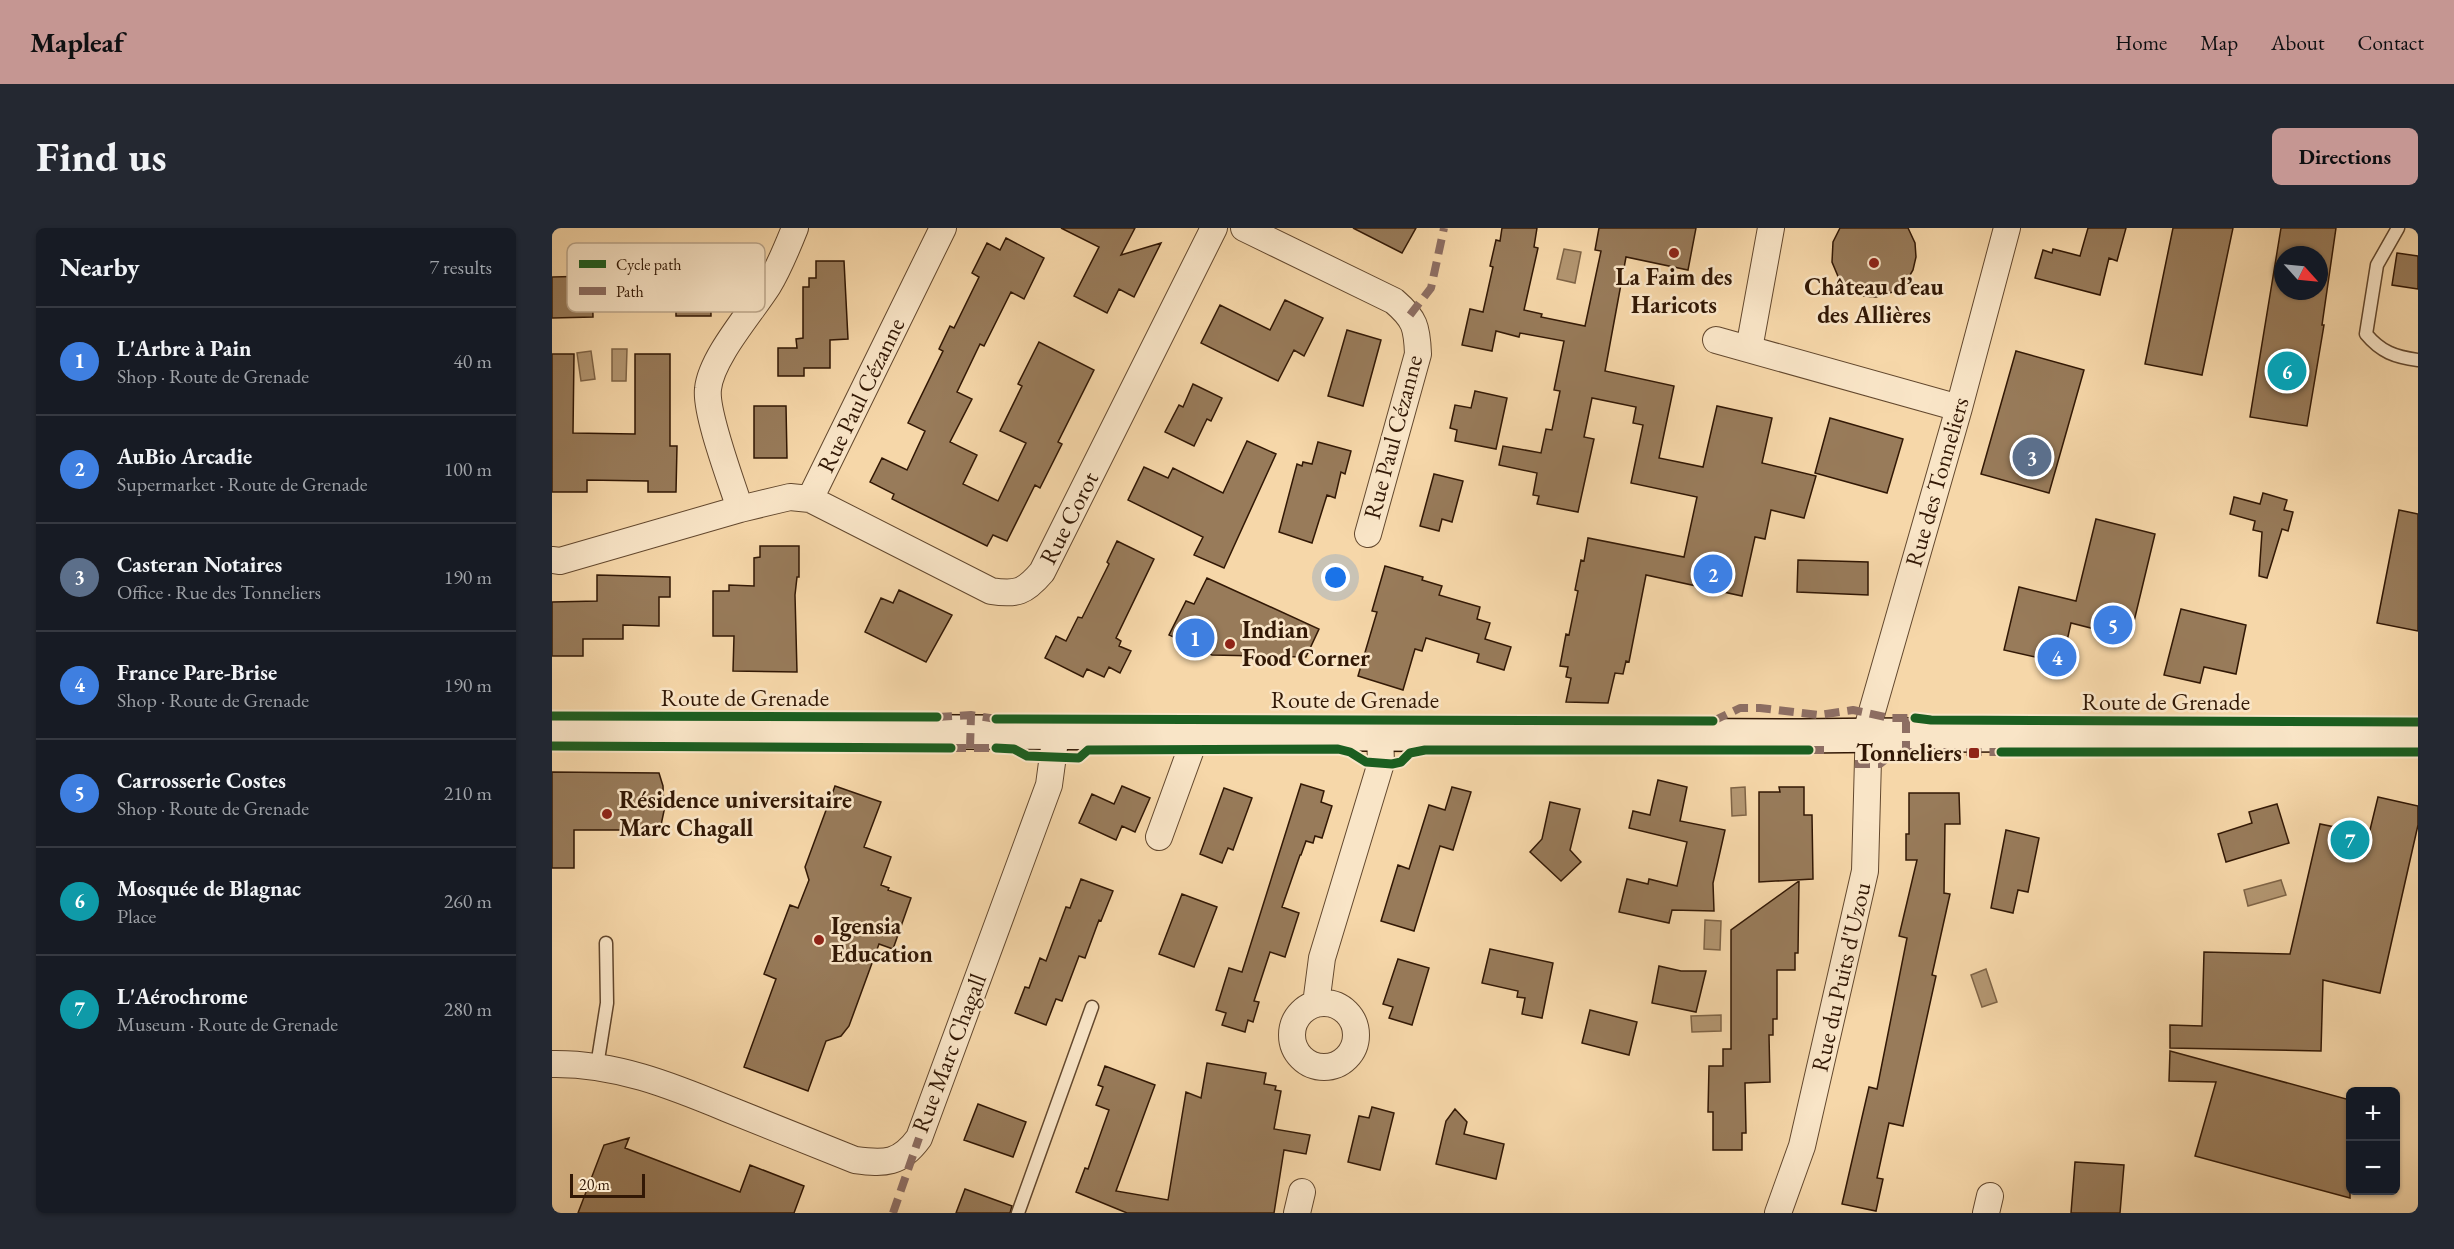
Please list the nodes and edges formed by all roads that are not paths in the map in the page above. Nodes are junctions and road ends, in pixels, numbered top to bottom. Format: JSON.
{"nodes":[{"id":1,"x":795,"y":228,"type":"edge"},
{"id":2,"x":944,"y":228,"type":"edge"},
{"id":3,"x":1214,"y":228,"type":"edge"},
{"id":4,"x":1244,"y":228,"type":"edge"},
{"id":5,"x":1772,"y":228,"type":"edge"},
{"id":6,"x":2007,"y":228,"type":"edge"},
{"id":7,"x":2398,"y":228,"type":"edge"},
{"id":8,"x":765,"y":290,"type":"edge"},
{"id":9,"x":750,"y":312,"type":"edge"},
{"id":10,"x":1716,"y":340,"type":"dead end"},
{"id":11,"x":1749,"y":349,"type":"junction"},
{"id":12,"x":2418,"y":360,"type":"edge"},
{"id":13,"x":1959,"y":408,"type":"junction"},
{"id":14,"x":810,"y":499,"type":"junction"},
{"id":15,"x":740,"y":509,"type":"junction"},
{"id":16,"x":1368,"y":534,"type":"dead end"},
{"id":17,"x":552,"y":560,"type":"edge"},
{"id":18,"x":552,"y":730,"type":"edge"},
{"id":19,"x":1056,"y":733,"type":"junction"},
{"id":20,"x":1192,"y":733,"type":"junction"},
{"id":21,"x":1380,"y":734,"type":"junction"},
{"id":22,"x":1868,"y":735,"type":"junction"},
{"id":23,"x":2418,"y":736,"type":"edge"},
{"id":24,"x":1159,"y":837,"type":"dead end"},
{"id":25,"x":606,"y":943,"type":"dead end"},
{"id":26,"x":1316,"y":1004,"type":"dead end"},
{"id":27,"x":1092,"y":1007,"type":"dead end"},
{"id":28,"x":552,"y":1064,"type":"edge"},
{"id":29,"x":597,"y":1066,"type":"junction"},
{"id":30,"x":1017,"y":1213,"type":"edge"},
{"id":31,"x":1778,"y":1213,"type":"edge"}],
"edges":[{"from":1,"to":8,"type":"street"},
{"from":2,"to":14,"type":"street","name":"Rue Paul Cézanne"},
{"from":3,"to":14,"type":"street","name":"Rue Corot"},
{"from":4,"to":16,"type":"street","name":"Rue Paul Cézanne"},
{"from":5,"to":11,"type":"street"},
{"from":6,"to":13,"type":"street","name":"Rue des Tonneliers"},
{"from":7,"to":12,"type":"lane"},
{"from":9,"to":15,"type":"street"},
{"from":10,"to":11,"type":"street"},
{"from":11,"to":13,"type":"street"},
{"from":13,"to":22,"type":"street","name":"Rue des Tonneliers"},
{"from":14,"to":15,"type":"street","name":"Rue Paul Cézanne"},
{"from":15,"to":17,"type":"street","name":"Rue Paul Cézanne"},
{"from":18,"to":19,"type":"main road","name":"Route de Grenade"},
{"from":19,"to":20,"type":"main road","name":"Route de Grenade"},
{"from":19,"to":29,"type":"street","name":"Rue Marc Chagall"},
{"from":20,"to":21,"type":"main road","name":"Route de Grenade"},
{"from":20,"to":24,"type":"street"},
{"from":21,"to":22,"type":"main road","name":"Route de Grenade"},
{"from":21,"to":26,"type":"street"},
{"from":22,"to":23,"type":"main road","name":"Route de Grenade"},
{"from":22,"to":31,"type":"street","name":"Rue du Puits d'Uzou"},
{"from":25,"to":29,"type":"lane"},
{"from":27,"to":30,"type":"lane"},
{"from":28,"to":29,"type":"street","name":"Rue Marc Chagall"}]}
